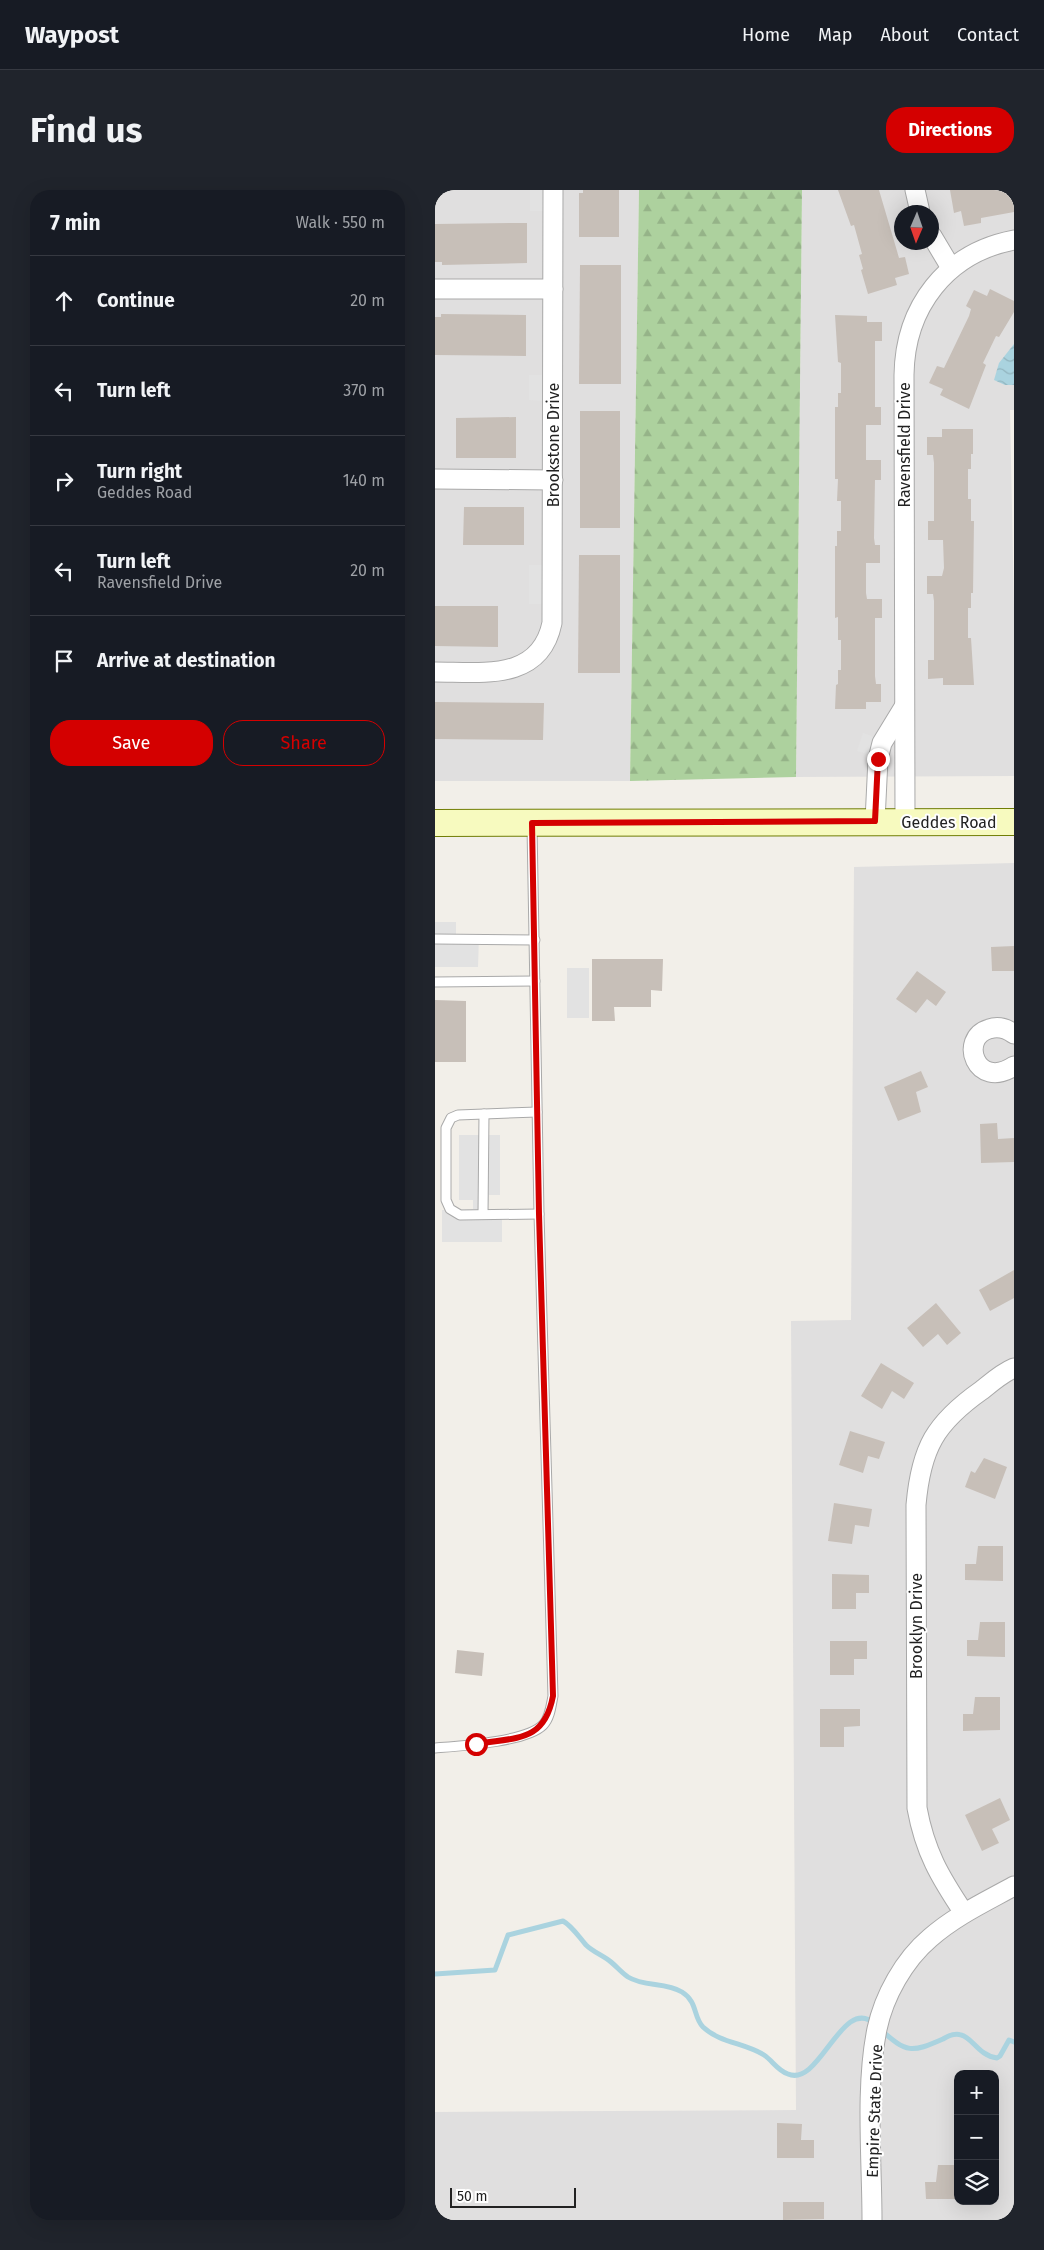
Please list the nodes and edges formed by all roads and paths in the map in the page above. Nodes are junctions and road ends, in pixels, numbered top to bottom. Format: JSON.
{"nodes":[{"id":1,"x":553,"y":190,"type":"edge"},
{"id":2,"x":915,"y":190,"type":"edge"},
{"id":3,"x":918,"y":205,"type":"edge"},
{"id":4,"x":1014,"y":240,"type":"edge"},
{"id":5,"x":939,"y":249,"type":"edge"},
{"id":6,"x":951,"y":268,"type":"junction"},
{"id":7,"x":435,"y":289,"type":"edge"},
{"id":8,"x":553,"y":289,"type":"junction"},
{"id":9,"x":435,"y":479,"type":"edge"},
{"id":10,"x":553,"y":480,"type":"junction"},
{"id":11,"x":435,"y":672,"type":"edge"},
{"id":12,"x":904,"y":706,"type":"junction"},
{"id":13,"x":875,"y":821,"type":"junction"},
{"id":14,"x":905,"y":821,"type":"junction"},
{"id":15,"x":1014,"y":822,"type":"edge"},
{"id":16,"x":435,"y":823,"type":"edge"},
{"id":17,"x":532,"y":823,"type":"junction"},
{"id":18,"x":435,"y":939,"type":"edge"},
{"id":19,"x":535,"y":940,"type":"junction"},
{"id":20,"x":535,"y":980,"type":"junction"},
{"id":21,"x":435,"y":982,"type":"edge"},
{"id":22,"x":1014,"y":1034,"type":"edge"},
{"id":23,"x":1014,"y":1066,"type":"edge"},
{"id":24,"x":537,"y":1112,"type":"junction"},
{"id":25,"x":484,"y":1114,"type":"junction"},
{"id":26,"x":483,"y":1214,"type":"junction"},
{"id":27,"x":539,"y":1214,"type":"junction"},
{"id":28,"x":1014,"y":1368,"type":"edge"},
{"id":29,"x":435,"y":1748,"type":"edge"},
{"id":30,"x":1014,"y":1886,"type":"edge"},
{"id":31,"x":964,"y":1913,"type":"junction"},
{"id":32,"x":872,"y":2220,"type":"edge"}],
"edges":[{"from":1,"to":8,"type":"street","name":"Brookstone Drive"},
{"from":2,"to":3,"type":"street"},
{"from":4,"to":6,"type":"street","name":"Ravensfield Drive"},
{"from":5,"to":6,"type":"street"},
{"from":6,"to":12,"type":"street","name":"Ravensfield Drive"},
{"from":7,"to":8,"type":"street"},
{"from":8,"to":10,"type":"street","name":"Brookstone Drive"},
{"from":9,"to":10,"type":"street"},
{"from":10,"to":11,"type":"street","name":"Brookstone Drive"},
{"from":12,"to":13,"type":"street"},
{"from":12,"to":14,"type":"street","name":"Ravensfield Drive"},
{"from":13,"to":14,"type":"main road","name":"Geddes Road"},
{"from":13,"to":17,"type":"main road","name":"Geddes Road"},
{"from":14,"to":15,"type":"main road","name":"Geddes Road"},
{"from":16,"to":17,"type":"main road","name":"Geddes Road"},
{"from":17,"to":19,"type":"lane"},
{"from":18,"to":19,"type":"lane"},
{"from":19,"to":20,"type":"lane"},
{"from":20,"to":21,"type":"lane"},
{"from":20,"to":24,"type":"lane"},
{"from":22,"to":23,"type":"street"},
{"from":24,"to":25,"type":"lane"},
{"from":24,"to":27,"type":"lane"},
{"from":25,"to":26,"type":"lane"},
{"from":25,"to":26,"type":"lane"},
{"from":26,"to":27,"type":"lane"},
{"from":27,"to":29,"type":"lane"},
{"from":28,"to":31,"type":"street","name":"Brooklyn Drive"},
{"from":30,"to":31,"type":"street","name":"Empire State Drive"},
{"from":31,"to":32,"type":"street","name":"Empire State Drive"}]}
